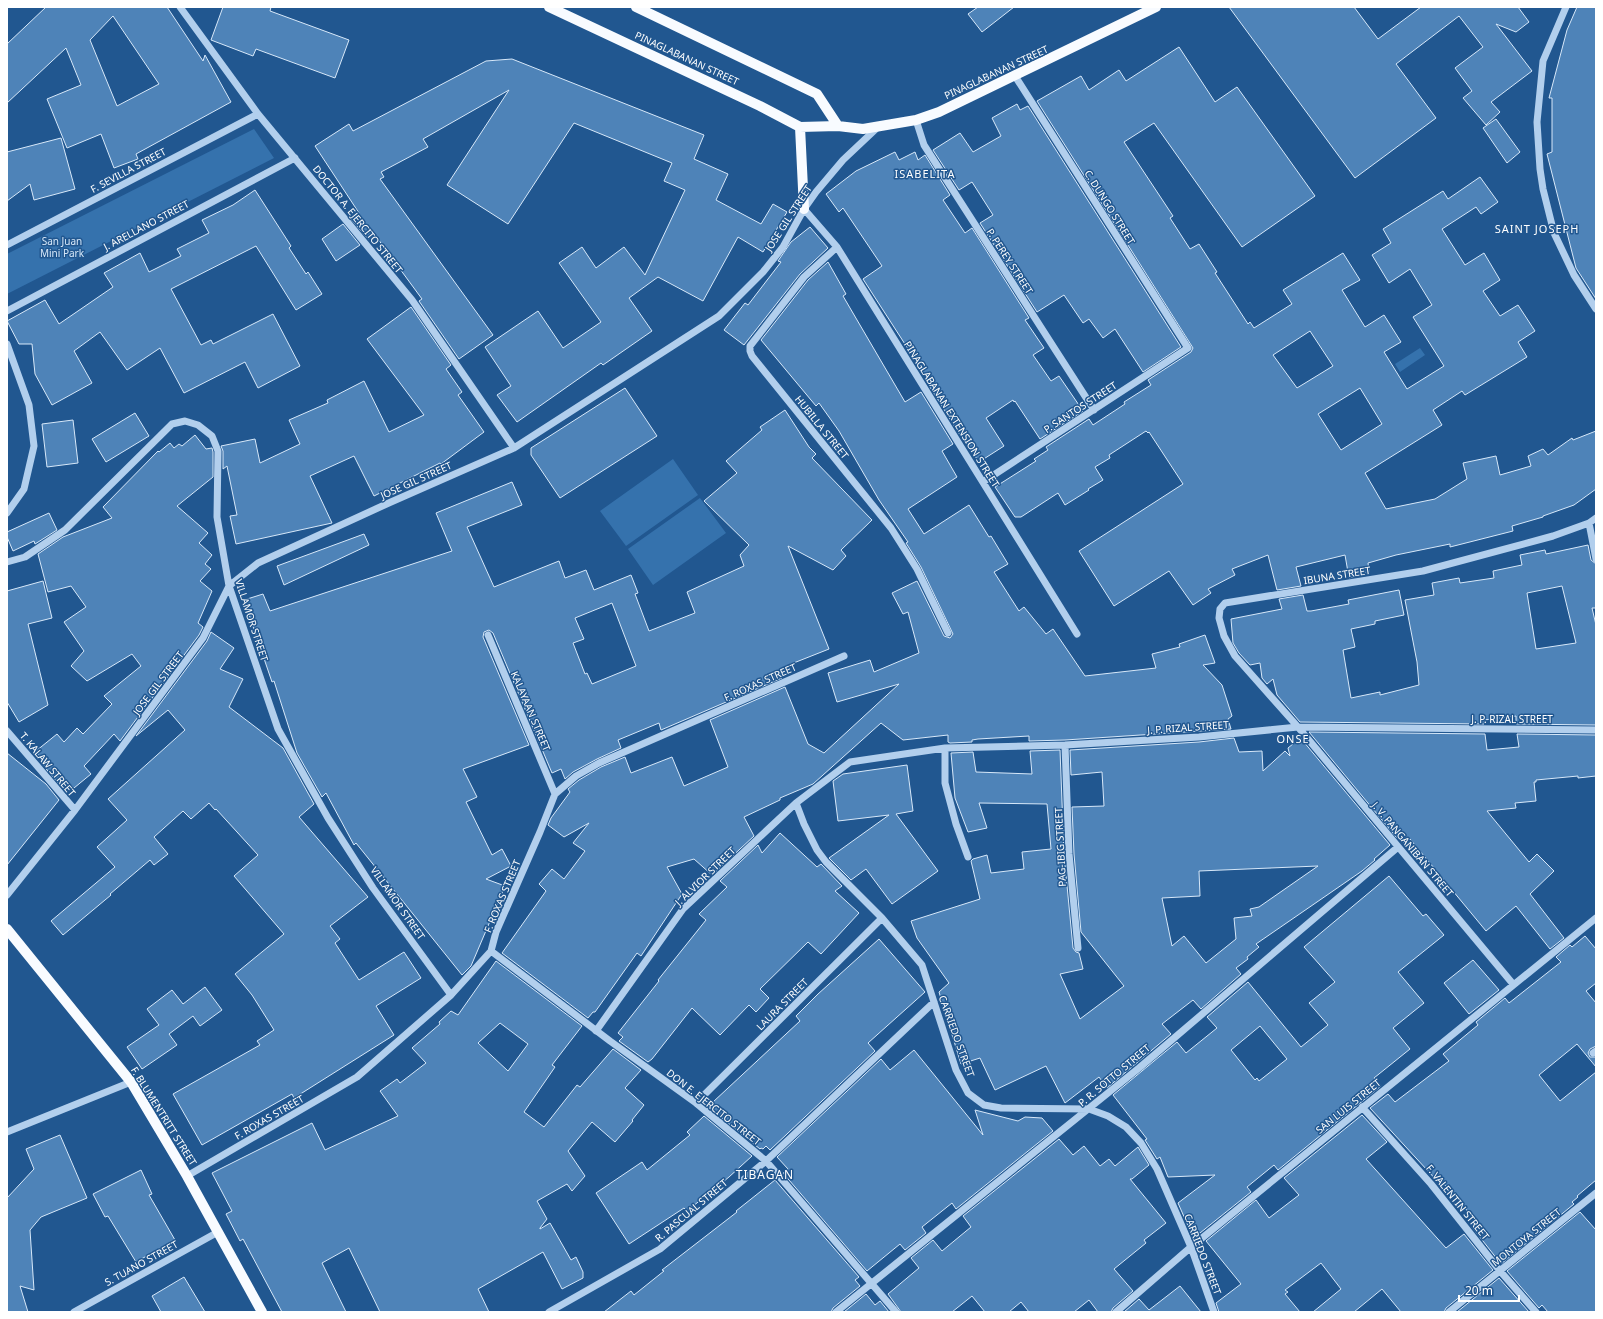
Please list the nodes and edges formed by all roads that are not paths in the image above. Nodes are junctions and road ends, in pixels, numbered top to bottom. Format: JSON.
{"nodes":[{"id":1,"x":180,"y":7,"type":"edge"},
{"id":2,"x":549,"y":7,"type":"edge"},
{"id":3,"x":636,"y":7,"type":"edge"},
{"id":4,"x":1156,"y":7,"type":"edge"},
{"id":5,"x":1566,"y":7,"type":"edge"},
{"id":6,"x":1015,"y":76,"type":"junction"},
{"id":7,"x":258,"y":114,"type":"junction"},
{"id":8,"x":916,"y":120,"type":"junction"},
{"id":9,"x":838,"y":126,"type":"junction"},
{"id":10,"x":879,"y":126,"type":"junction"},
{"id":11,"x":800,"y":127,"type":"junction"},
{"id":12,"x":295,"y":158,"type":"junction"},
{"id":13,"x":804,"y":209,"type":"junction"},
{"id":14,"x":7,"y":245,"type":"edge"},
{"id":15,"x":837,"y":247,"type":"junction"},
{"id":16,"x":1596,"y":309,"type":"edge"},
{"id":17,"x":7,"y":311,"type":"edge"},
{"id":18,"x":7,"y":344,"type":"edge"},
{"id":19,"x":1188,"y":348,"type":"joint"},
{"id":20,"x":1094,"y":410,"type":"junction"},
{"id":21,"x":514,"y":448,"type":"junction"},
{"id":22,"x":983,"y":482,"type":"junction"},
{"id":23,"x":7,"y":513,"type":"edge"},
{"id":24,"x":1596,"y":518,"type":"edge"},
{"id":25,"x":1589,"y":523,"type":"junction"},
{"id":26,"x":1596,"y":559,"type":"edge"},
{"id":27,"x":7,"y":562,"type":"edge"},
{"id":28,"x":229,"y":586,"type":"junction"},
{"id":29,"x":948,"y":633,"type":"dead end"},
{"id":30,"x":1077,"y":634,"type":"dead end"},
{"id":31,"x":488,"y":635,"type":"dead end"},
{"id":32,"x":844,"y":656,"type":"dead end"},
{"id":33,"x":1298,"y":727,"type":"junction"},
{"id":34,"x":1596,"y":730,"type":"edge"},
{"id":35,"x":7,"y":731,"type":"edge"},
{"id":36,"x":1065,"y":745,"type":"junction"},
{"id":37,"x":945,"y":748,"type":"junction"},
{"id":38,"x":555,"y":794,"type":"junction"},
{"id":39,"x":796,"y":803,"type":"junction"},
{"id":40,"x":75,"y":810,"type":"junction"},
{"id":41,"x":1398,"y":847,"type":"junction"},
{"id":42,"x":968,"y":857,"type":"dead end"},
{"id":43,"x":7,"y":895,"type":"edge"},
{"id":44,"x":882,"y":918,"type":"junction"},
{"id":45,"x":1596,"y":918,"type":"edge"},
{"id":46,"x":7,"y":929,"type":"edge"},
{"id":47,"x":1078,"y":948,"type":"dead end"},
{"id":48,"x":490,"y":951,"type":"junction"},
{"id":49,"x":1514,"y":984,"type":"junction"},
{"id":50,"x":451,"y":995,"type":"junction"},
{"id":51,"x":934,"y":1002,"type":"junction"},
{"id":52,"x":596,"y":1031,"type":"junction"},
{"id":53,"x":131,"y":1082,"type":"junction"},
{"id":54,"x":696,"y":1104,"type":"junction"},
{"id":55,"x":1362,"y":1107,"type":"junction"},
{"id":56,"x":1089,"y":1110,"type":"junction"},
{"id":57,"x":7,"y":1132,"type":"edge"},
{"id":58,"x":766,"y":1161,"type":"junction"},
{"id":59,"x":187,"y":1176,"type":"junction"},
{"id":60,"x":1596,"y":1193,"type":"edge"},
{"id":61,"x":218,"y":1232,"type":"junction"},
{"id":62,"x":1191,"y":1247,"type":"junction"},
{"id":63,"x":1500,"y":1271,"type":"junction"},
{"id":64,"x":872,"y":1283,"type":"junction"},
{"id":65,"x":74,"y":1312,"type":"edge"},
{"id":66,"x":262,"y":1312,"type":"edge"},
{"id":67,"x":549,"y":1312,"type":"edge"},
{"id":68,"x":836,"y":1312,"type":"edge"},
{"id":69,"x":896,"y":1312,"type":"edge"},
{"id":70,"x":1116,"y":1312,"type":"edge"},
{"id":71,"x":1214,"y":1312,"type":"edge"},
{"id":72,"x":1449,"y":1312,"type":"edge"},
{"id":73,"x":1536,"y":1312,"type":"edge"}],
"edges":[{"from":1,"to":7,"type":"street","name":"DOCTOR A. EJERCITO STREET"},
{"from":2,"to":11,"type":"main road","name":"PINAGLABANAN STREET"},
{"from":3,"to":9,"type":"main road"},
{"from":4,"to":6,"type":"main road","name":"PINAGLABANAN STREET"},
{"from":5,"to":16,"type":"street"},
{"from":6,"to":8,"type":"main road","name":"PINAGLABANAN STREET"},
{"from":6,"to":19,"type":"street","name":"C. DUNGO STREET"},
{"from":7,"to":12,"type":"street","name":"DOCTOR A. EJERCITO STREET"},
{"from":7,"to":14,"type":"street","name":"F. SEVILLA STREET"},
{"from":8,"to":10,"type":"main road","name":"PINAGLABANAN STREET"},
{"from":8,"to":20,"type":"street","name":"P. PEREY STREET"},
{"from":9,"to":10,"type":"main road","name":"PINAGLABANAN STREET"},
{"from":9,"to":11,"type":"main road","name":"PINAGLABANAN STREET"},
{"from":10,"to":13,"type":"street","name":"JOSE GIL STREET"},
{"from":11,"to":13,"type":"main road"},
{"from":12,"to":17,"type":"street","name":"J. ARELLANO STREET"},
{"from":12,"to":21,"type":"street","name":"DOCTOR A. EJERCITO STREET"},
{"from":13,"to":15,"type":"street","name":"PINAGLABANAN EXTENSION STREET"},
{"from":13,"to":21,"type":"street","name":"JOSE GIL STREET"},
{"from":15,"to":22,"type":"street","name":"PINAGLABANAN EXTENSION STREET"},
{"from":15,"to":29,"type":"street","name":"HUBILLA STREET"},
{"from":18,"to":23,"type":"street"},
{"from":19,"to":20,"type":"street","name":"P. SANTOS STREET"},
{"from":20,"to":22,"type":"street","name":"P. SANTOS STREET"},
{"from":21,"to":28,"type":"street","name":"JOSE GIL STREET"},
{"from":22,"to":30,"type":"street","name":"PINAGLABANAN EXTENSION STREET"},
{"from":24,"to":25,"type":"street","name":"IBUNA STREET"},
{"from":25,"to":26,"type":"street"},
{"from":25,"to":33,"type":"street","name":"IBUNA STREET"},
{"from":27,"to":28,"type":"street","name":"VILLAMOR STREET"},
{"from":28,"to":40,"type":"street","name":"JOSE GIL STREET"},
{"from":28,"to":50,"type":"street","name":"VILLAMOR STREET"},
{"from":31,"to":38,"type":"street","name":"KALAYAAN STREET"},
{"from":32,"to":38,"type":"street","name":"F. ROXAS STREET"},
{"from":33,"to":34,"type":"street","name":"J. P. RIZAL STREET"},
{"from":33,"to":36,"type":"street","name":"J. P. RIZAL STREET"},
{"from":33,"to":41,"type":"street","name":"J. V. PANGANIBAN STREET"},
{"from":35,"to":40,"type":"street","name":"T. KALAW STREET"},
{"from":36,"to":37,"type":"street","name":"J. P. RIZAL STREET"},
{"from":36,"to":47,"type":"street","name":"PAG-IBIG STREET"},
{"from":37,"to":39,"type":"street","name":"J. P. RIZAL STREET"},
{"from":37,"to":42,"type":"street"},
{"from":38,"to":48,"type":"street","name":"F. ROXAS STREET"},
{"from":39,"to":44,"type":"street","name":"CARRIEDO STREET"},
{"from":39,"to":52,"type":"street","name":"J. ALVIOR STREET"},
{"from":40,"to":43,"type":"street","name":"JOSE GIL STREET"},
{"from":41,"to":49,"type":"street","name":"J. V. PANGANIBAN STREET"},
{"from":41,"to":56,"type":"street","name":"P. R. SOTTO STREET"},
{"from":44,"to":51,"type":"street","name":"CARRIEDO STREET"},
{"from":44,"to":54,"type":"street","name":"LAURA STREET"},
{"from":45,"to":49,"type":"street","name":"SAN LUIS STREET"},
{"from":46,"to":53,"type":"main road","name":"F. BLUMENTRITT STREET"},
{"from":48,"to":50,"type":"street","name":"F. ROXAS STREET"},
{"from":48,"to":52,"type":"street","name":"DON E. EJERCITO STREET"},
{"from":49,"to":55,"type":"street","name":"SAN LUIS STREET"},
{"from":50,"to":59,"type":"street","name":"F. ROXAS STREET"},
{"from":51,"to":56,"type":"street","name":"CARRIEDO STREET"},
{"from":51,"to":58,"type":"street","name":"R. PASCUAL STREET"},
{"from":52,"to":54,"type":"street","name":"DON E. EJERCITO STREET"},
{"from":53,"to":57,"type":"street"},
{"from":53,"to":59,"type":"main road","name":"F. BLUMENTRITT STREET"},
{"from":54,"to":58,"type":"street","name":"DON E. EJERCITO STREET"},
{"from":55,"to":62,"type":"street","name":"SAN LUIS STREET"},
{"from":55,"to":63,"type":"street","name":"F. VALENTIN STREET"},
{"from":56,"to":62,"type":"street","name":"CARRIEDO STREET"},
{"from":56,"to":64,"type":"street","name":"P. R. SOTTO STREET"},
{"from":58,"to":64,"type":"street","name":"DON E. EJERCITO STREET"},
{"from":58,"to":67,"type":"street","name":"R. PASCUAL STREET"},
{"from":59,"to":61,"type":"main road","name":"F. BLUMENTRITT STREET"},
{"from":60,"to":63,"type":"street","name":"MONTOYA STREET"},
{"from":61,"to":65,"type":"street","name":"S. TUANO STREET"},
{"from":61,"to":66,"type":"main road","name":"F. BLUMENTRITT STREET"},
{"from":62,"to":70,"type":"street","name":"SAN LUIS STREET"},
{"from":62,"to":71,"type":"street","name":"CARRIEDO STREET"},
{"from":63,"to":72,"type":"street","name":"MONTOYA STREET"},
{"from":63,"to":73,"type":"street","name":"F. VALENTIN STREET"},
{"from":64,"to":68,"type":"street","name":"P. R. SOTTO STREET"},
{"from":64,"to":69,"type":"street","name":"DON E. EJERCITO STREET"}]}
